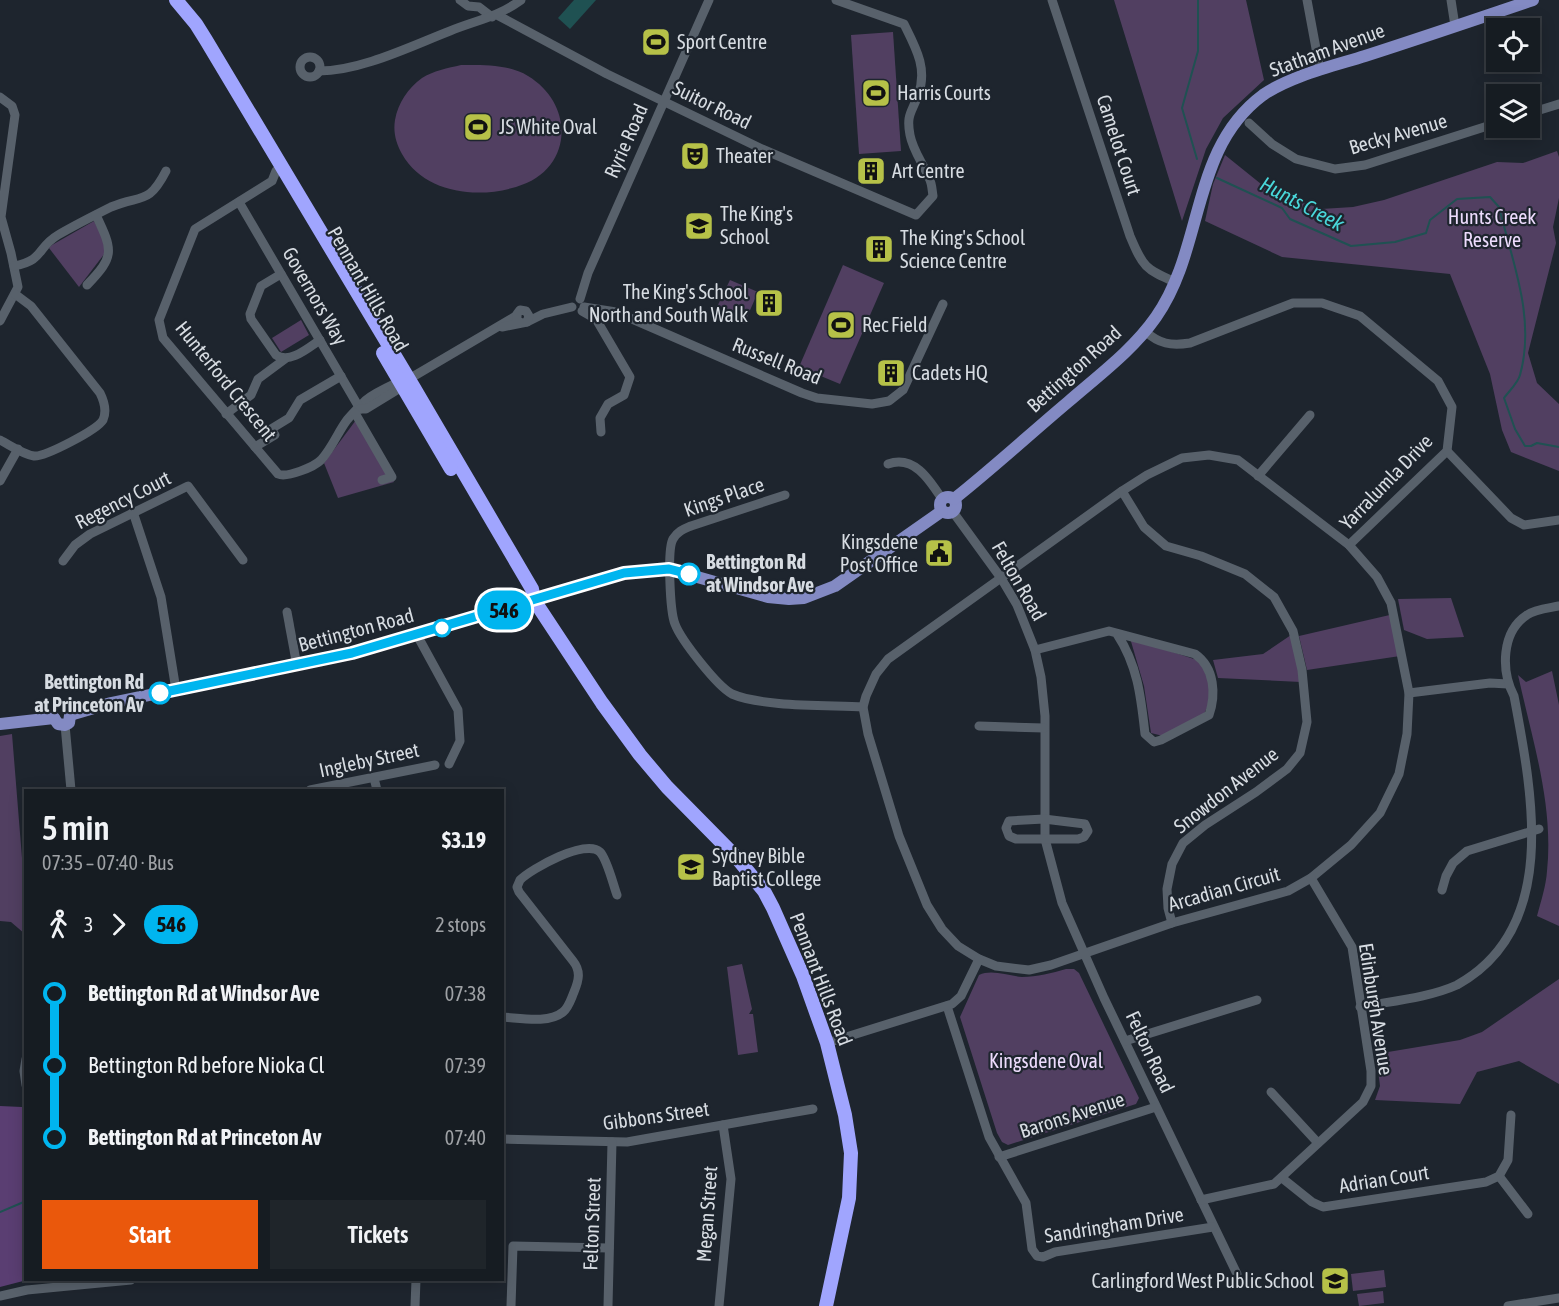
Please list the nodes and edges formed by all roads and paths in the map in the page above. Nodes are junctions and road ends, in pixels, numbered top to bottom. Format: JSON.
{"nodes":[{"id":1,"x":165,"y":0,"type":"edge"},
{"id":2,"x":176,"y":0,"type":"edge"},
{"id":3,"x":460,"y":0,"type":"edge"},
{"id":4,"x":521,"y":0,"type":"edge"},
{"id":5,"x":709,"y":0,"type":"edge"},
{"id":6,"x":836,"y":0,"type":"edge"},
{"id":7,"x":1052,"y":0,"type":"edge"},
{"id":8,"x":1307,"y":0,"type":"edge"},
{"id":9,"x":1451,"y":0,"type":"edge"},
{"id":10,"x":1533,"y":0,"type":"edge"},
{"id":11,"x":479,"y":4,"type":"edge"},
{"id":12,"x":495,"y":16,"type":"junction"},
{"id":13,"x":1455,"y":26,"type":"junction"},
{"id":14,"x":318,"y":66,"type":"dead end"},
{"id":15,"x":1320,"y":70,"type":"junction"},
{"id":16,"x":0,"y":97,"type":"edge"},
{"id":17,"x":663,"y":101,"type":"junction"},
{"id":18,"x":1559,"y":104,"type":"edge"},
{"id":19,"x":1540,"y":110,"type":"edge"},
{"id":20,"x":1249,"y":123,"type":"dead end"},
{"id":21,"x":1486,"y":126,"type":"edge"},
{"id":22,"x":166,"y":171,"type":"dead end"},
{"id":23,"x":274,"y":176,"type":"junction"},
{"id":24,"x":239,"y":202,"type":"junction"},
{"id":25,"x":96,"y":215,"type":"junction"},
{"id":26,"x":1,"y":223,"type":"edge"},
{"id":27,"x":1190,"y":246,"type":"joint"},
{"id":28,"x":14,"y":266,"type":"junction"},
{"id":29,"x":281,"y":274,"type":"junction"},
{"id":30,"x":1175,"y":282,"type":"junction"},
{"id":31,"x":87,"y":285,"type":"dead end"},
{"id":32,"x":15,"y":294,"type":"junction"},
{"id":33,"x":943,"y":304,"type":"dead end"},
{"id":34,"x":582,"y":306,"type":"junction"},
{"id":35,"x":0,"y":321,"type":"edge"},
{"id":36,"x":1145,"y":331,"type":"junction"},
{"id":37,"x":320,"y":340,"type":"junction"},
{"id":38,"x":285,"y":359,"type":"junction"},
{"id":39,"x":341,"y":376,"type":"junction"},
{"id":40,"x":403,"y":382,"type":"junction"},
{"id":41,"x":358,"y":411,"type":"junction"},
{"id":42,"x":226,"y":414,"type":"junction"},
{"id":43,"x":1310,"y":415,"type":"dead end"},
{"id":44,"x":602,"y":432,"type":"dead end"},
{"id":45,"x":0,"y":440,"type":"edge"},
{"id":46,"x":255,"y":447,"type":"junction"},
{"id":47,"x":18,"y":449,"type":"junction"},
{"id":48,"x":1447,"y":451,"type":"junction"},
{"id":49,"x":888,"y":464,"type":"dead end"},
{"id":50,"x":1258,"y":476,"type":"junction"},
{"id":51,"x":382,"y":480,"type":"dead end"},
{"id":52,"x":0,"y":481,"type":"edge"},
{"id":53,"x":1122,"y":491,"type":"junction"},
{"id":54,"x":785,"y":495,"type":"dead end"},
{"id":55,"x":948,"y":505,"type":"junction"},
{"id":56,"x":133,"y":512,"type":"junction"},
{"id":57,"x":1559,"y":520,"type":"edge"},
{"id":58,"x":1349,"y":545,"type":"junction"},
{"id":59,"x":243,"y":560,"type":"dead end"},
{"id":60,"x":63,"y":561,"type":"dead end"},
{"id":61,"x":669,"y":569,"type":"junction"},
{"id":62,"x":1001,"y":578,"type":"junction"},
{"id":63,"x":534,"y":600,"type":"junction"},
{"id":64,"x":1559,"y":606,"type":"edge"},
{"id":65,"x":286,"y":612,"type":"dead end"},
{"id":66,"x":1117,"y":634,"type":"junction"},
{"id":67,"x":417,"y":635,"type":"junction"},
{"id":68,"x":1035,"y":650,"type":"junction"},
{"id":69,"x":297,"y":666,"type":"junction"},
{"id":70,"x":1508,"y":684,"type":"junction"},
{"id":71,"x":176,"y":690,"type":"junction"},
{"id":72,"x":1409,"y":693,"type":"junction"},
{"id":73,"x":863,"y":707,"type":"junction"},
{"id":74,"x":63,"y":719,"type":"junction"},
{"id":75,"x":0,"y":724,"type":"edge"},
{"id":76,"x":979,"y":726,"type":"dead end"},
{"id":77,"x":1044,"y":728,"type":"junction"},
{"id":78,"x":449,"y":764,"type":"dead end"},
{"id":79,"x":435,"y":765,"type":"dead end"},
{"id":80,"x":374,"y":778,"type":"junction"},
{"id":81,"x":71,"y":789,"type":"edge"},
{"id":82,"x":315,"y":789,"type":"edge"},
{"id":83,"x":377,"y":789,"type":"edge"},
{"id":84,"x":1044,"y":819,"type":"junction"},
{"id":85,"x":1539,"y":829,"type":"junction"},
{"id":86,"x":1045,"y":839,"type":"junction"},
{"id":87,"x":1311,"y":878,"type":"junction"},
{"id":88,"x":1442,"y":890,"type":"dead end"},
{"id":89,"x":617,"y":895,"type":"dead end"},
{"id":90,"x":1172,"y":922,"type":"junction"},
{"id":91,"x":1084,"y":954,"type":"junction"},
{"id":92,"x":979,"y":959,"type":"junction"},
{"id":93,"x":1257,"y":1000,"type":"dead end"},
{"id":94,"x":947,"y":1005,"type":"junction"},
{"id":95,"x":1360,"y":1007,"type":"junction"},
{"id":96,"x":504,"y":1017,"type":"edge"},
{"id":97,"x":1125,"y":1041,"type":"junction"},
{"id":98,"x":827,"y":1043,"type":"junction"},
{"id":99,"x":1271,"y":1092,"type":"dead end"},
{"id":100,"x":1156,"y":1107,"type":"junction"},
{"id":101,"x":813,"y":1109,"type":"dead end"},
{"id":102,"x":1511,"y":1115,"type":"dead end"},
{"id":103,"x":723,"y":1125,"type":"junction"},
{"id":104,"x":504,"y":1139,"type":"edge"},
{"id":105,"x":612,"y":1142,"type":"junction"},
{"id":106,"x":1318,"y":1143,"type":"junction"},
{"id":107,"x":999,"y":1157,"type":"junction"},
{"id":108,"x":1499,"y":1176,"type":"junction"},
{"id":109,"x":1282,"y":1178,"type":"junction"},
{"id":110,"x":1201,"y":1200,"type":"junction"},
{"id":111,"x":1528,"y":1214,"type":"dead end"},
{"id":112,"x":1213,"y":1227,"type":"junction"},
{"id":113,"x":609,"y":1248,"type":"junction"},
{"id":114,"x":1237,"y":1274,"type":"dead end"},
{"id":115,"x":121,"y":1281,"type":"edge"},
{"id":116,"x":416,"y":1281,"type":"edge"},
{"id":117,"x":0,"y":1296,"type":"edge"},
{"id":118,"x":1559,"y":1298,"type":"edge"},
{"id":119,"x":415,"y":1306,"type":"edge"},
{"id":120,"x":511,"y":1306,"type":"edge"},
{"id":121,"x":608,"y":1306,"type":"edge"},
{"id":122,"x":719,"y":1306,"type":"edge"},
{"id":123,"x":826,"y":1306,"type":"edge"},
{"id":124,"x":1508,"y":1306,"type":"edge"}],
"edges":[{"from":1,"to":23,"type":"highway","name":"Pennant Hills Road"},
{"from":2,"to":40,"type":"highway","name":"Pennant Hills Road"},
{"from":3,"to":11,"type":"street","name":"Suitor Road"},
{"from":4,"to":12,"type":"street"},
{"from":5,"to":17,"type":"street","name":"Ryrie Road"},
{"from":6,"to":17,"type":"street","name":"Suitor Road"},
{"from":7,"to":30,"type":"street","name":"Camelot Court"},
{"from":8,"to":15,"type":"street"},
{"from":9,"to":13,"type":"street"},
{"from":10,"to":13,"type":"main road","name":"Statham Avenue"},
{"from":11,"to":12,"type":"street","name":"Suitor Road"},
{"from":12,"to":14,"type":"street"},
{"from":12,"to":17,"type":"street","name":"Suitor Road"},
{"from":13,"to":15,"type":"main road","name":"Statham Avenue"},
{"from":15,"to":27,"type":"main road","name":"Statham Avenue"},
{"from":16,"to":26,"type":"street"},
{"from":17,"to":34,"type":"street","name":"Ryrie Road"},
{"from":18,"to":19,"type":"street"},
{"from":20,"to":21,"type":"street","name":"Becky Avenue"},
{"from":22,"to":25,"type":"street"},
{"from":23,"to":24,"type":"street","name":"Hunterford Crescent"},
{"from":23,"to":40,"type":"highway","name":"Pennant Hills Road"},
{"from":24,"to":29,"type":"street","name":"Governors Way"},
{"from":24,"to":42,"type":"street","name":"Hunterford Crescent"},
{"from":25,"to":28,"type":"street"},
{"from":25,"to":31,"type":"street"},
{"from":26,"to":28,"type":"street"},
{"from":27,"to":30,"type":"main road","name":"Bettington Road"},
{"from":28,"to":32,"type":"street"},
{"from":29,"to":37,"type":"street","name":"Governors Way"},
{"from":29,"to":38,"type":"street"},
{"from":30,"to":36,"type":"main road","name":"Bettington Road"},
{"from":32,"to":35,"type":"street"},
{"from":32,"to":47,"type":"street"},
{"from":33,"to":34,"type":"street","name":"Russell Road"},
{"from":34,"to":40,"type":"street"},
{"from":34,"to":44,"type":"street"},
{"from":36,"to":48,"type":"street","name":"Yarralumla Drive"},
{"from":36,"to":55,"type":"main road","name":"Bettington Road"},
{"from":37,"to":38,"type":"street"},
{"from":37,"to":39,"type":"street","name":"Governors Way"},
{"from":38,"to":42,"type":"street"},
{"from":39,"to":41,"type":"street","name":"Governors Way"},
{"from":39,"to":46,"type":"street"},
{"from":40,"to":41,"type":"street","name":"Hunterford Crescent"},
{"from":40,"to":63,"type":"highway","name":"Pennant Hills Road"},
{"from":41,"to":46,"type":"street","name":"Hunterford Crescent"},
{"from":41,"to":51,"type":"street","name":"Governors Way"},
{"from":42,"to":46,"type":"street","name":"Hunterford Crescent"},
{"from":43,"to":50,"type":"street"},
{"from":45,"to":47,"type":"street"},
{"from":47,"to":52,"type":"street"},
{"from":48,"to":57,"type":"street"},
{"from":48,"to":58,"type":"street","name":"Yarralumla Drive"},
{"from":49,"to":55,"type":"street","name":"Felton Road"},
{"from":50,"to":53,"type":"street","name":"Arcadian Circuit"},
{"from":50,"to":58,"type":"street","name":"Arcadian Circuit"},
{"from":53,"to":62,"type":"street","name":"Arcadian Circuit"},
{"from":53,"to":90,"type":"street","name":"Snowdon Avenue"},
{"from":54,"to":61,"type":"street","name":"Kings Place"},
{"from":55,"to":61,"type":"main road","name":"Bettington Road"},
{"from":55,"to":62,"type":"street","name":"Felton Road"},
{"from":56,"to":59,"type":"street","name":"Regency Court"},
{"from":56,"to":60,"type":"street","name":"Regency Court"},
{"from":56,"to":71,"type":"street"},
{"from":58,"to":72,"type":"street","name":"Arcadian Circuit"},
{"from":61,"to":63,"type":"main road","name":"Bettington Road"},
{"from":61,"to":73,"type":"street","name":"Kings Place"},
{"from":62,"to":68,"type":"street","name":"Felton Road"},
{"from":62,"to":73,"type":"street","name":"Arcadian Circuit"},
{"from":63,"to":67,"type":"main road","name":"Bettington Road"},
{"from":63,"to":98,"type":"highway","name":"Pennant Hills Road"},
{"from":64,"to":70,"type":"street"},
{"from":65,"to":69,"type":"street"},
{"from":66,"to":66,"type":"street"},
{"from":66,"to":68,"type":"street"},
{"from":67,"to":69,"type":"main road","name":"Bettington Road"},
{"from":67,"to":78,"type":"street"},
{"from":68,"to":77,"type":"street","name":"Felton Road"},
{"from":69,"to":71,"type":"main road","name":"Bettington Road"},
{"from":70,"to":72,"type":"street"},
{"from":70,"to":85,"type":"street"},
{"from":71,"to":74,"type":"main road","name":"Bettington Road"},
{"from":72,"to":87,"type":"street","name":"Arcadian Circuit"},
{"from":73,"to":92,"type":"street","name":"Arcadian Circuit"},
{"from":74,"to":75,"type":"main road","name":"Bettington Road"},
{"from":74,"to":81,"type":"street"},
{"from":76,"to":77,"type":"street"},
{"from":77,"to":84,"type":"street","name":"Felton Road"},
{"from":79,"to":80,"type":"street","name":"Ingleby Street"},
{"from":80,"to":82,"type":"street","name":"Ingleby Street"},
{"from":80,"to":83,"type":"street"},
{"from":84,"to":86,"type":"street","name":"Felton Road"},
{"from":84,"to":86,"type":"street"},
{"from":84,"to":86,"type":"street"},
{"from":85,"to":88,"type":"street"},
{"from":85,"to":95,"type":"street"},
{"from":86,"to":91,"type":"street","name":"Felton Road"},
{"from":87,"to":90,"type":"street","name":"Arcadian Circuit"},
{"from":87,"to":95,"type":"street","name":"Edinburgh Avenue"},
{"from":89,"to":96,"type":"street"},
{"from":90,"to":91,"type":"street","name":"Arcadian Circuit"},
{"from":91,"to":92,"type":"street","name":"Arcadian Circuit"},
{"from":91,"to":97,"type":"street","name":"Felton Road"},
{"from":92,"to":94,"type":"street"},
{"from":93,"to":97,"type":"street"},
{"from":94,"to":98,"type":"street"},
{"from":94,"to":107,"type":"street","name":"Sandringham Drive"},
{"from":95,"to":106,"type":"street","name":"Edinburgh Avenue"},
{"from":97,"to":100,"type":"street","name":"Felton Road"},
{"from":98,"to":123,"type":"highway","name":"Pennant Hills Road"},
{"from":99,"to":106,"type":"street"},
{"from":100,"to":107,"type":"street","name":"Barons Avenue"},
{"from":100,"to":110,"type":"street","name":"Felton Road"},
{"from":101,"to":103,"type":"street","name":"Gibbons Street"},
{"from":102,"to":108,"type":"street"},
{"from":103,"to":105,"type":"street","name":"Gibbons Street"},
{"from":103,"to":122,"type":"street","name":"Megan Street"},
{"from":104,"to":105,"type":"street","name":"Gibbons Street"},
{"from":105,"to":113,"type":"street","name":"Felton Street"},
{"from":106,"to":109,"type":"street","name":"Edinburgh Avenue"},
{"from":107,"to":112,"type":"street","name":"Sandringham Drive"},
{"from":108,"to":109,"type":"street","name":"Adrian Court"},
{"from":108,"to":111,"type":"street"},
{"from":109,"to":110,"type":"street","name":"Edinburgh Avenue"},
{"from":110,"to":112,"type":"street","name":"Felton Road"},
{"from":112,"to":114,"type":"street","name":"Felton Road"},
{"from":113,"to":120,"type":"street"},
{"from":113,"to":121,"type":"street","name":"Felton Street"},
{"from":115,"to":117,"type":"street"},
{"from":116,"to":119,"type":"street"},
{"from":118,"to":124,"type":"street"}]}
